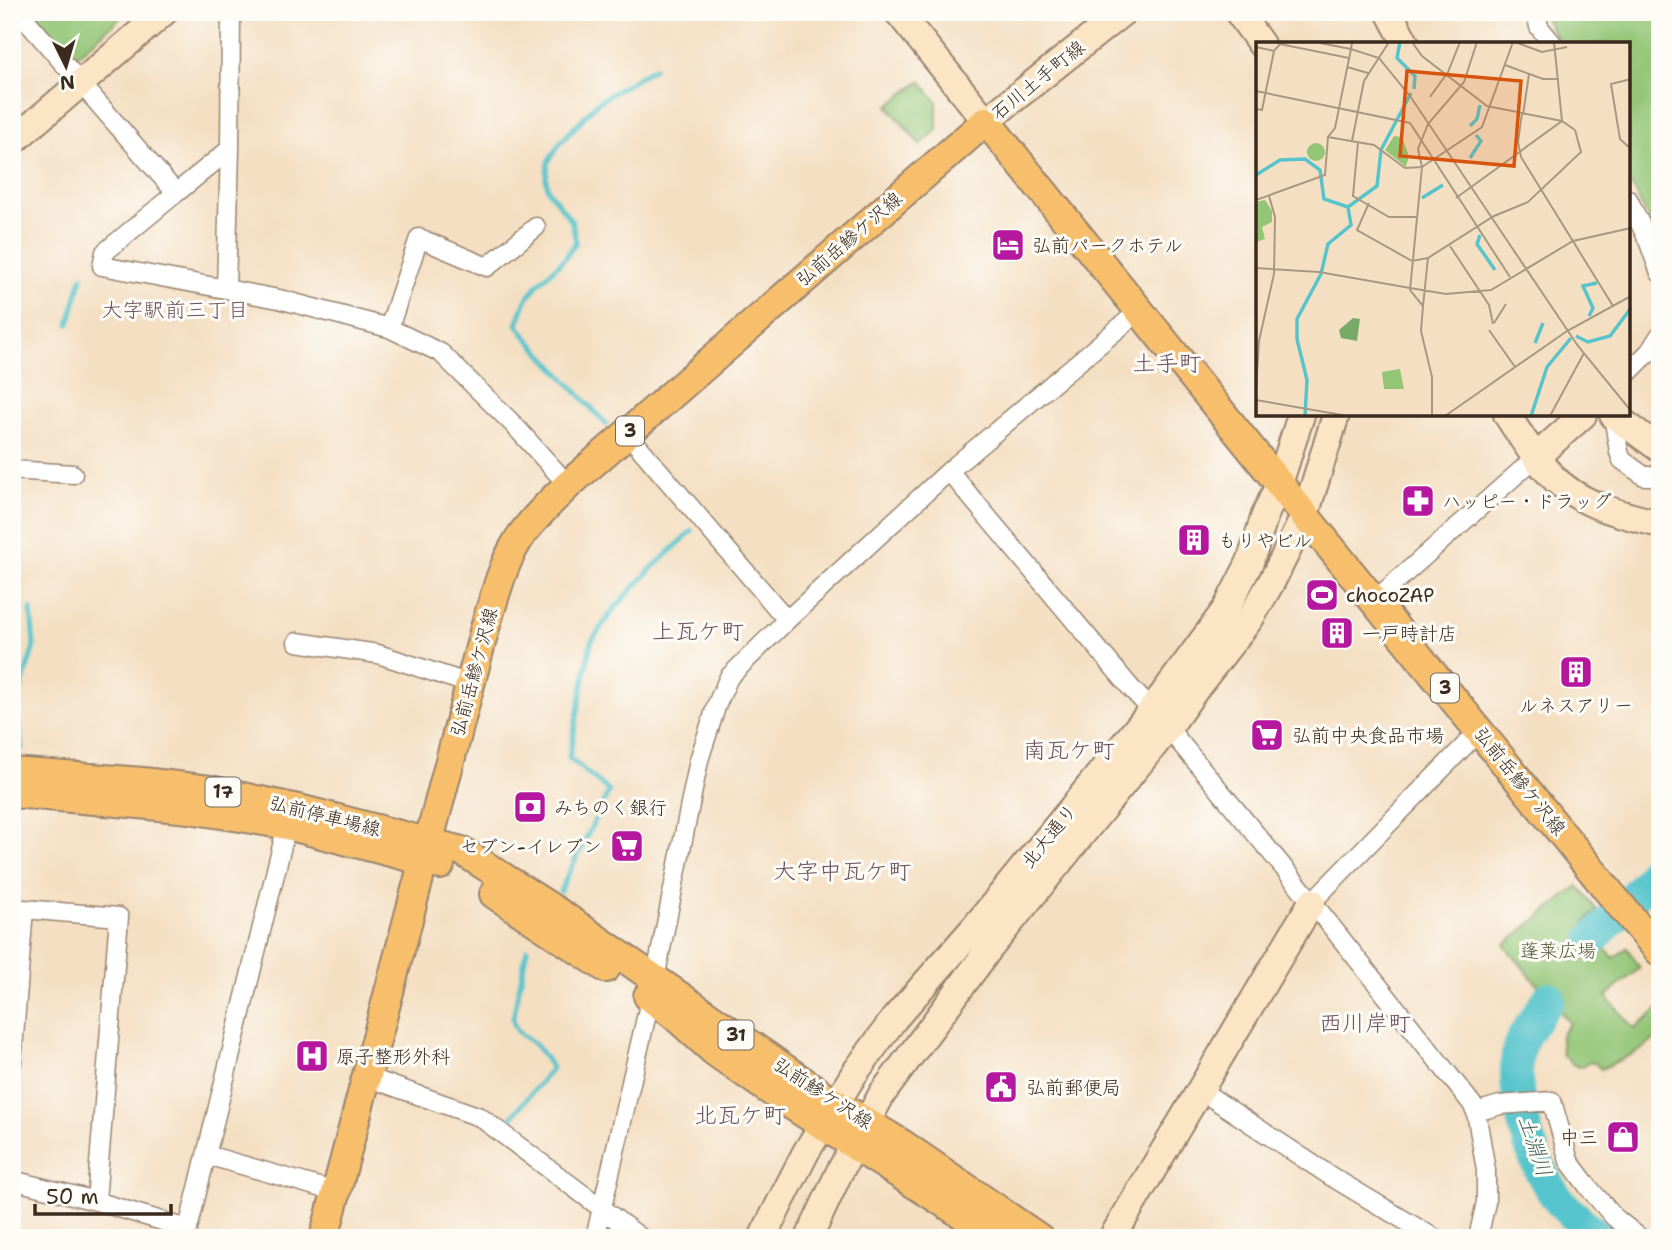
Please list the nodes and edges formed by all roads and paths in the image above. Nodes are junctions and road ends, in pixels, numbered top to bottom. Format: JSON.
{"nodes":[{"id":1,"x":19,"y":12,"type":"edge"},
{"id":2,"x":164,"y":12,"type":"edge"},
{"id":3,"x":231,"y":12,"type":"edge"},
{"id":4,"x":898,"y":12,"type":"edge"},
{"id":5,"x":1123,"y":12,"type":"edge"},
{"id":6,"x":1238,"y":12,"type":"edge"},
{"id":7,"x":1382,"y":12,"type":"edge"},
{"id":8,"x":1389,"y":12,"type":"edge"},
{"id":9,"x":1536,"y":12,"type":"edge"},
{"id":10,"x":1260,"y":42,"type":"edge"},
{"id":11,"x":1387,"y":42,"type":"edge"},
{"id":12,"x":1405,"y":42,"type":"edge"},
{"id":13,"x":1551,"y":42,"type":"edge"},
{"id":14,"x":80,"y":83,"type":"junction"},
{"id":15,"x":986,"y":121,"type":"junction"},
{"id":16,"x":12,"y":142,"type":"edge"},
{"id":17,"x":230,"y":149,"type":"junction"},
{"id":18,"x":176,"y":193,"type":"junction"},
{"id":19,"x":1630,"y":203,"type":"edge"},
{"id":20,"x":536,"y":227,"type":"dead end"},
{"id":21,"x":1660,"y":273,"type":"edge"},
{"id":22,"x":226,"y":289,"type":"junction"},
{"id":23,"x":1139,"y":311,"type":"junction"},
{"id":24,"x":389,"y":328,"type":"junction"},
{"id":25,"x":1660,"y":335,"type":"edge"},
{"id":26,"x":1630,"y":371,"type":"edge"},
{"id":27,"x":1301,"y":416,"type":"edge"},
{"id":28,"x":1336,"y":416,"type":"edge"},
{"id":29,"x":1508,"y":416,"type":"edge"},
{"id":30,"x":1582,"y":416,"type":"edge"},
{"id":31,"x":1613,"y":416,"type":"edge"},
{"id":32,"x":1614,"y":416,"type":"edge"},
{"id":33,"x":627,"y":433,"type":"junction"},
{"id":34,"x":1660,"y":449,"type":"edge"},
{"id":35,"x":1536,"y":457,"type":"junction"},
{"id":36,"x":12,"y":470,"type":"edge"},
{"id":37,"x":949,"y":471,"type":"junction"},
{"id":38,"x":1660,"y":472,"type":"edge"},
{"id":39,"x":73,"y":474,"type":"dead end"},
{"id":40,"x":1279,"y":484,"type":"junction"},
{"id":41,"x":568,"y":485,"type":"junction"},
{"id":42,"x":1305,"y":515,"type":"junction"},
{"id":43,"x":1660,"y":524,"type":"edge"},
{"id":44,"x":1374,"y":601,"type":"junction"},
{"id":45,"x":787,"y":620,"type":"junction"},
{"id":46,"x":297,"y":642,"type":"dead end"},
{"id":47,"x":470,"y":684,"type":"junction"},
{"id":48,"x":1160,"y":719,"type":"junction"},
{"id":49,"x":1479,"y":731,"type":"junction"},
{"id":50,"x":12,"y":772,"type":"edge"},
{"id":51,"x":12,"y":793,"type":"edge"},
{"id":52,"x":287,"y":825,"type":"junction"},
{"id":53,"x":426,"y":851,"type":"junction"},
{"id":54,"x":1312,"y":902,"type":"junction"},
{"id":55,"x":1651,"y":942,"type":"edge"},
{"id":56,"x":653,"y":988,"type":"junction"},
{"id":57,"x":12,"y":1062,"type":"edge"},
{"id":58,"x":367,"y":1077,"type":"junction"},
{"id":59,"x":1200,"y":1090,"type":"junction"},
{"id":60,"x":1476,"y":1112,"type":"junction"},
{"id":61,"x":829,"y":1114,"type":"junction"},
{"id":62,"x":860,"y":1133,"type":"junction"},
{"id":63,"x":207,"y":1155,"type":"junction"},
{"id":64,"x":12,"y":1180,"type":"edge"},
{"id":65,"x":336,"y":1192,"type":"junction"},
{"id":66,"x":96,"y":1202,"type":"junction"},
{"id":67,"x":601,"y":1210,"type":"junction"},
{"id":68,"x":187,"y":1234,"type":"edge"},
{"id":69,"x":324,"y":1238,"type":"edge"},
{"id":70,"x":595,"y":1238,"type":"edge"},
{"id":71,"x":640,"y":1238,"type":"edge"},
{"id":72,"x":762,"y":1238,"type":"edge"},
{"id":73,"x":809,"y":1238,"type":"edge"},
{"id":74,"x":999,"y":1238,"type":"edge"},
{"id":75,"x":1040,"y":1238,"type":"edge"},
{"id":76,"x":1112,"y":1238,"type":"edge"},
{"id":77,"x":1434,"y":1238,"type":"edge"},
{"id":78,"x":1478,"y":1238,"type":"edge"},
{"id":79,"x":1640,"y":1238,"type":"edge"}],
"edges":[{"from":1,"to":14,"type":"street"},
{"from":2,"to":14,"type":"street"},
{"from":3,"to":17,"type":"street"},
{"from":4,"to":15,"type":"street"},
{"from":5,"to":15,"type":"street","name":"石川土手町線"},
{"from":6,"to":10,"type":"street"},
{"from":7,"to":11,"type":"street"},
{"from":8,"to":12,"type":"street"},
{"from":9,"to":13,"type":"street"},
{"from":14,"to":16,"type":"street"},
{"from":14,"to":18,"type":"street"},
{"from":15,"to":23,"type":"main road","name":"弘前岳鰺ケ沢線","number":"3"},
{"from":15,"to":33,"type":"main road","name":"弘前岳鰺ケ沢線","number":"3"},
{"from":17,"to":18,"type":"street"},
{"from":17,"to":22,"type":"street"},
{"from":18,"to":22,"type":"street"},
{"from":19,"to":21,"type":"street"},
{"from":20,"to":24,"type":"street"},
{"from":22,"to":24,"type":"street"},
{"from":23,"to":37,"type":"street"},
{"from":23,"to":40,"type":"main road","name":"弘前岳鰺ケ沢線","number":"3"},
{"from":24,"to":41,"type":"street"},
{"from":25,"to":26,"type":"street"},
{"from":27,"to":40,"type":"street","name":"北大通り"},
{"from":28,"to":42,"type":"street","name":"北大通り"},
{"from":29,"to":35,"type":"street"},
{"from":30,"to":35,"type":"street"},
{"from":31,"to":38,"type":"street"},
{"from":32,"to":34,"type":"street"},
{"from":33,"to":41,"type":"main road","name":"弘前岳鰺ケ沢線","number":"3"},
{"from":33,"to":45,"type":"street"},
{"from":35,"to":43,"type":"street"},
{"from":35,"to":44,"type":"street"},
{"from":36,"to":39,"type":"street"},
{"from":37,"to":45,"type":"street"},
{"from":37,"to":48,"type":"street"},
{"from":40,"to":42,"type":"main road","name":"弘前岳鰺ケ沢線","number":"3"},
{"from":40,"to":48,"type":"street","name":"北大通り"},
{"from":41,"to":47,"type":"main road","name":"弘前岳鰺ケ沢線","number":"3"},
{"from":42,"to":44,"type":"main road","name":"弘前岳鰺ケ沢線","number":"3"},
{"from":42,"to":48,"type":"street","name":"北大通り"},
{"from":44,"to":49,"type":"main road","name":"弘前岳鰺ケ沢線","number":"3"},
{"from":45,"to":56,"type":"street"},
{"from":46,"to":47,"type":"street"},
{"from":47,"to":53,"type":"main road","name":"弘前岳鰺ケ沢線","number":"3"},
{"from":48,"to":54,"type":"street"},
{"from":48,"to":61,"type":"street","name":"北大通り"},
{"from":48,"to":62,"type":"street","name":"北大通り"},
{"from":49,"to":54,"type":"street"},
{"from":49,"to":55,"type":"main road","name":"弘前岳鰺ケ沢線","number":"3"},
{"from":50,"to":53,"type":"main road","name":"弘前停車場線","number":"17"},
{"from":51,"to":52,"type":"main road","name":"弘前停車場線","number":"17"},
{"from":52,"to":53,"type":"main road","name":"弘前停車場線","number":"17"},
{"from":52,"to":63,"type":"street"},
{"from":53,"to":56,"type":"main road","name":"弘前鰺ケ沢線","number":"31"},
{"from":53,"to":58,"type":"main road","name":"弘前岳鰺ケ沢線","number":"3"},
{"from":54,"to":59,"type":"street"},
{"from":54,"to":60,"type":"street"},
{"from":56,"to":61,"type":"main road","name":"弘前鰺ケ沢線","number":"31"},
{"from":56,"to":67,"type":"street"},
{"from":57,"to":66,"type":"street"},
{"from":58,"to":65,"type":"main road","name":"弘前岳鰺ケ沢線","number":"3"},
{"from":58,"to":67,"type":"street"},
{"from":59,"to":76,"type":"street"},
{"from":59,"to":77,"type":"street"},
{"from":60,"to":78,"type":"street"},
{"from":60,"to":79,"type":"street"},
{"from":61,"to":62,"type":"main road","name":"弘前鰺ケ沢線","number":"31"},
{"from":61,"to":72,"type":"street","name":"北大通り"},
{"from":62,"to":73,"type":"street","name":"北大通り"},
{"from":62,"to":74,"type":"main road","name":"弘前鰺ケ沢線","number":"31"},
{"from":62,"to":75,"type":"main road","name":"弘前鰺ケ沢線","number":"31"},
{"from":63,"to":65,"type":"street"},
{"from":63,"to":68,"type":"street"},
{"from":64,"to":66,"type":"street"},
{"from":65,"to":69,"type":"main road","name":"弘前岳鰺ケ沢線","number":"3"},
{"from":66,"to":68,"type":"street"},
{"from":67,"to":70,"type":"street"},
{"from":67,"to":71,"type":"street"}]}
